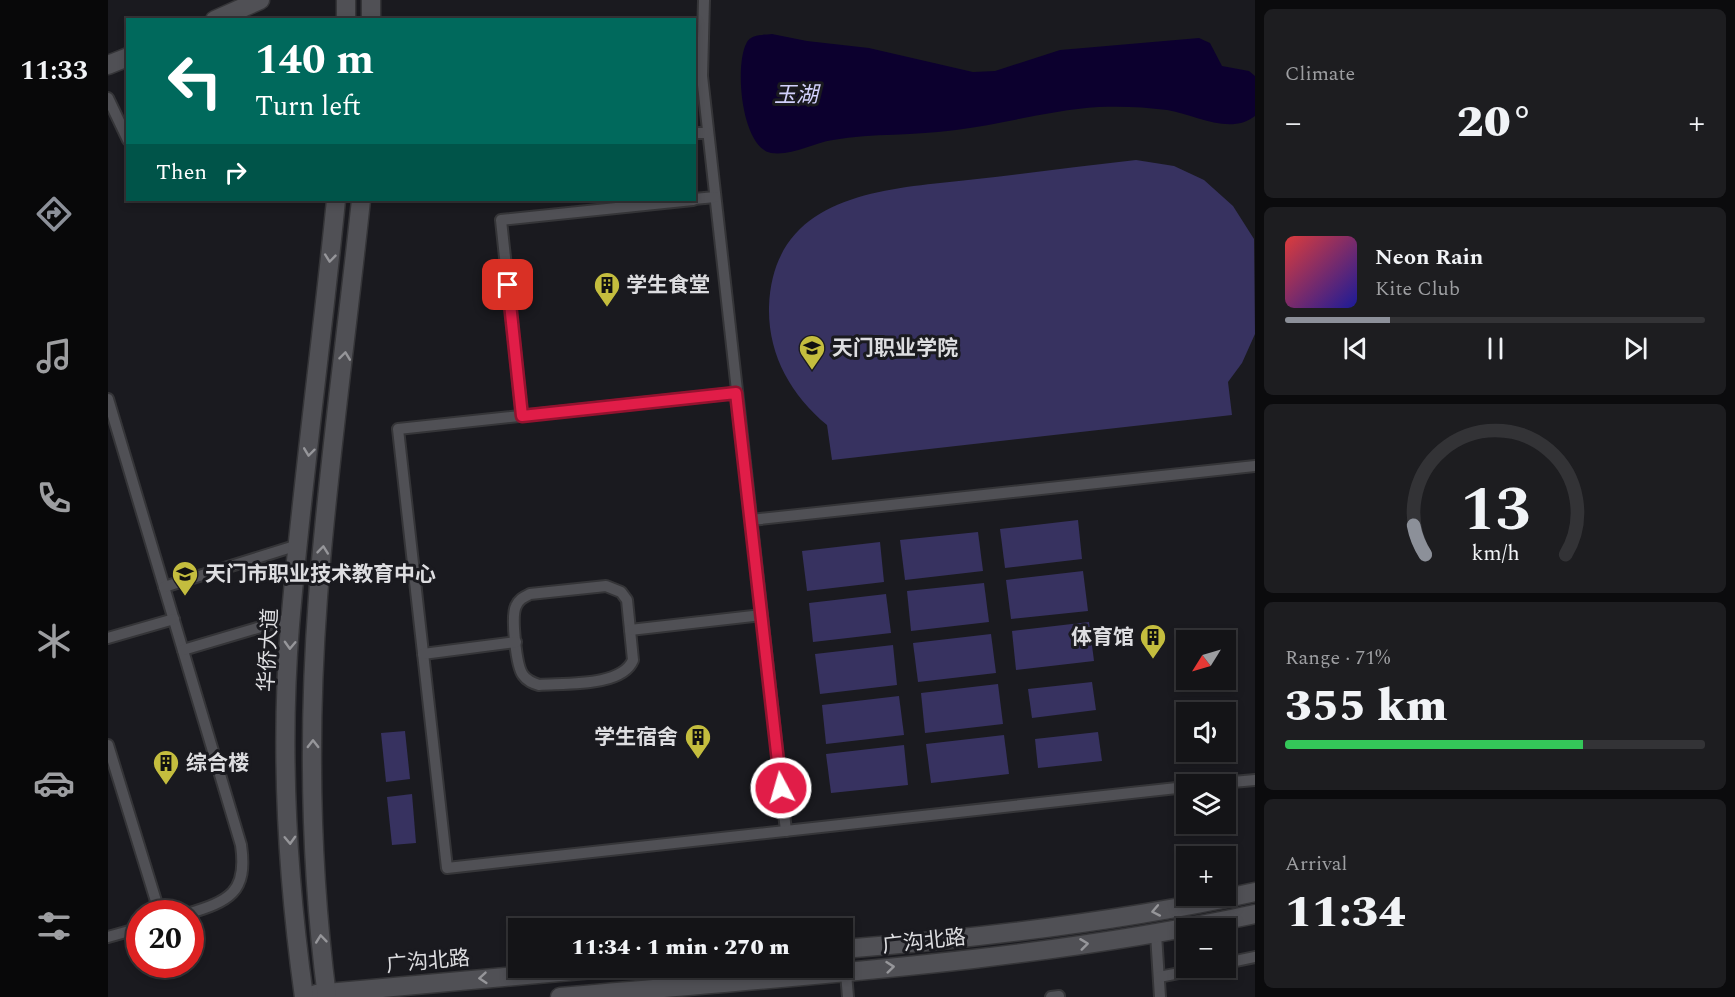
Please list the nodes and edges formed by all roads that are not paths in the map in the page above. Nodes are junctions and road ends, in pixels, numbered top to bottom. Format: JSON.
{"nodes":[{"id":1,"x":260,"y":0,"type":"edge"},
{"id":2,"x":346,"y":0,"type":"edge"},
{"id":3,"x":371,"y":0,"type":"edge"},
{"id":4,"x":704,"y":0,"type":"edge"},
{"id":5,"x":220,"y":18,"type":"edge"},
{"id":6,"x":346,"y":18,"type":"edge"},
{"id":7,"x":371,"y":18,"type":"edge"},
{"id":8,"x":126,"y":58,"type":"edge"},
{"id":9,"x":108,"y":65,"type":"edge"},
{"id":10,"x":108,"y":98,"type":"edge"},
{"id":11,"x":696,"y":133,"type":"edge"},
{"id":12,"x":708,"y":133,"type":"junction"},
{"id":13,"x":126,"y":136,"type":"edge"},
{"id":14,"x":715,"y":197,"type":"junction"},
{"id":15,"x":696,"y":199,"type":"edge"},
{"id":16,"x":336,"y":201,"type":"edge"},
{"id":17,"x":361,"y":201,"type":"edge"},
{"id":18,"x":676,"y":201,"type":"edge"},
{"id":19,"x":736,"y":393,"type":"junction"},
{"id":20,"x":108,"y":399,"type":"edge"},
{"id":21,"x":522,"y":416,"type":"junction"},
{"id":22,"x":1255,"y":466,"type":"edge"},
{"id":23,"x":751,"y":520,"type":"junction"},
{"id":24,"x":298,"y":545,"type":"junction"},
{"id":25,"x":164,"y":587,"type":"junction"},
{"id":26,"x":762,"y":615,"type":"junction"},
{"id":27,"x":291,"y":618,"type":"junction"},
{"id":28,"x":174,"y":619,"type":"junction"},
{"id":29,"x":630,"y":630,"type":"junction"},
{"id":30,"x":108,"y":638,"type":"edge"},
{"id":31,"x":516,"y":642,"type":"junction"},
{"id":32,"x":183,"y":650,"type":"junction"},
{"id":33,"x":423,"y":654,"type":"junction"},
{"id":34,"x":108,"y":745,"type":"edge"},
{"id":35,"x":1255,"y":780,"type":"edge"},
{"id":36,"x":1236,"y":782,"type":"edge"},
{"id":37,"x":1176,"y":788,"type":"edge"},
{"id":38,"x":786,"y":831,"type":"junction"},
{"id":39,"x":1255,"y":892,"type":"edge"},
{"id":40,"x":156,"y":900,"type":"edge"},
{"id":41,"x":204,"y":909,"type":"edge"},
{"id":42,"x":1255,"y":914,"type":"edge"},
{"id":43,"x":126,"y":932,"type":"edge"},
{"id":44,"x":1156,"y":934,"type":"junction"},
{"id":45,"x":108,"y":937,"type":"edge"},
{"id":46,"x":853,"y":948,"type":"edge"},
{"id":47,"x":1255,"y":957,"type":"edge"},
{"id":48,"x":1236,"y":961,"type":"edge"},
{"id":49,"x":853,"y":970,"type":"edge"},
{"id":50,"x":1176,"y":974,"type":"edge"},
{"id":51,"x":508,"y":977,"type":"edge"},
{"id":52,"x":1159,"y":977,"type":"junction"},
{"id":53,"x":769,"y":978,"type":"edge"},
{"id":54,"x":847,"y":978,"type":"edge"},
{"id":55,"x":327,"y":995,"type":"edge"},
{"id":56,"x":300,"y":996,"type":"edge"},
{"id":57,"x":1059,"y":996,"type":"edge"},
{"id":58,"x":560,"y":997,"type":"edge"},
{"id":59,"x":848,"y":997,"type":"edge"},
{"id":60,"x":1052,"y":997,"type":"edge"},
{"id":61,"x":1160,"y":997,"type":"edge"}],
"edges":[{"from":1,"to":5,"type":"street"},
{"from":2,"to":6,"type":"street"},
{"from":3,"to":7,"type":"street"},
{"from":4,"to":12,"type":"lane"},
{"from":8,"to":9,"type":"street"},
{"from":10,"to":13,"type":"lane"},
{"from":11,"to":12,"type":"lane"},
{"from":12,"to":14,"type":"lane"},
{"from":14,"to":15,"type":"lane"},
{"from":14,"to":19,"type":"lane"},
{"from":16,"to":24,"type":"street","name":"华侨大道","one_way":true},
{"from":55,"to":17,"type":"street","one_way":true},
{"from":18,"to":21,"type":"lane"},
{"from":19,"to":21,"type":"lane"},
{"from":19,"to":23,"type":"lane"},
{"from":20,"to":25,"type":"lane"},
{"from":21,"to":33,"type":"lane"},
{"from":22,"to":23,"type":"lane"},
{"from":23,"to":26,"type":"lane"},
{"from":24,"to":25,"type":"lane"},
{"from":24,"to":27,"type":"street","name":"华侨大道"},
{"from":25,"to":28,"type":"lane"},
{"from":26,"to":29,"type":"lane"},
{"from":26,"to":38,"type":"lane"},
{"from":27,"to":32,"type":"lane"},
{"from":27,"to":56,"type":"street","name":"华侨大道","one_way":true},
{"from":28,"to":30,"type":"lane"},
{"from":28,"to":32,"type":"lane"},
{"from":29,"to":31,"type":"lane"},
{"from":29,"to":31,"type":"lane"},
{"from":31,"to":33,"type":"lane"},
{"from":32,"to":41,"type":"lane"},
{"from":33,"to":38,"type":"lane"},
{"from":34,"to":40,"type":"lane"},
{"from":35,"to":36,"type":"lane"},
{"from":37,"to":38,"type":"lane"},
{"from":39,"to":46,"type":"street","name":"广沟北路","one_way":true},
{"from":42,"to":44,"type":"street","name":"广沟北路"},
{"from":43,"to":45,"type":"lane"},
{"from":49,"to":44,"type":"street","name":"广沟北路","one_way":true},
{"from":44,"to":52,"type":"lane"},
{"from":47,"to":48,"type":"lane"},
{"from":50,"to":52,"type":"lane"},
{"from":51,"to":55,"type":"street","name":"广沟北路","one_way":true},
{"from":52,"to":61,"type":"lane"},
{"from":53,"to":58,"type":"street","name":"广沟北路"},
{"from":54,"to":59,"type":"lane"},
{"from":55,"to":56,"type":"street","name":"广沟北路"},
{"from":57,"to":60,"type":"lane"}]}
